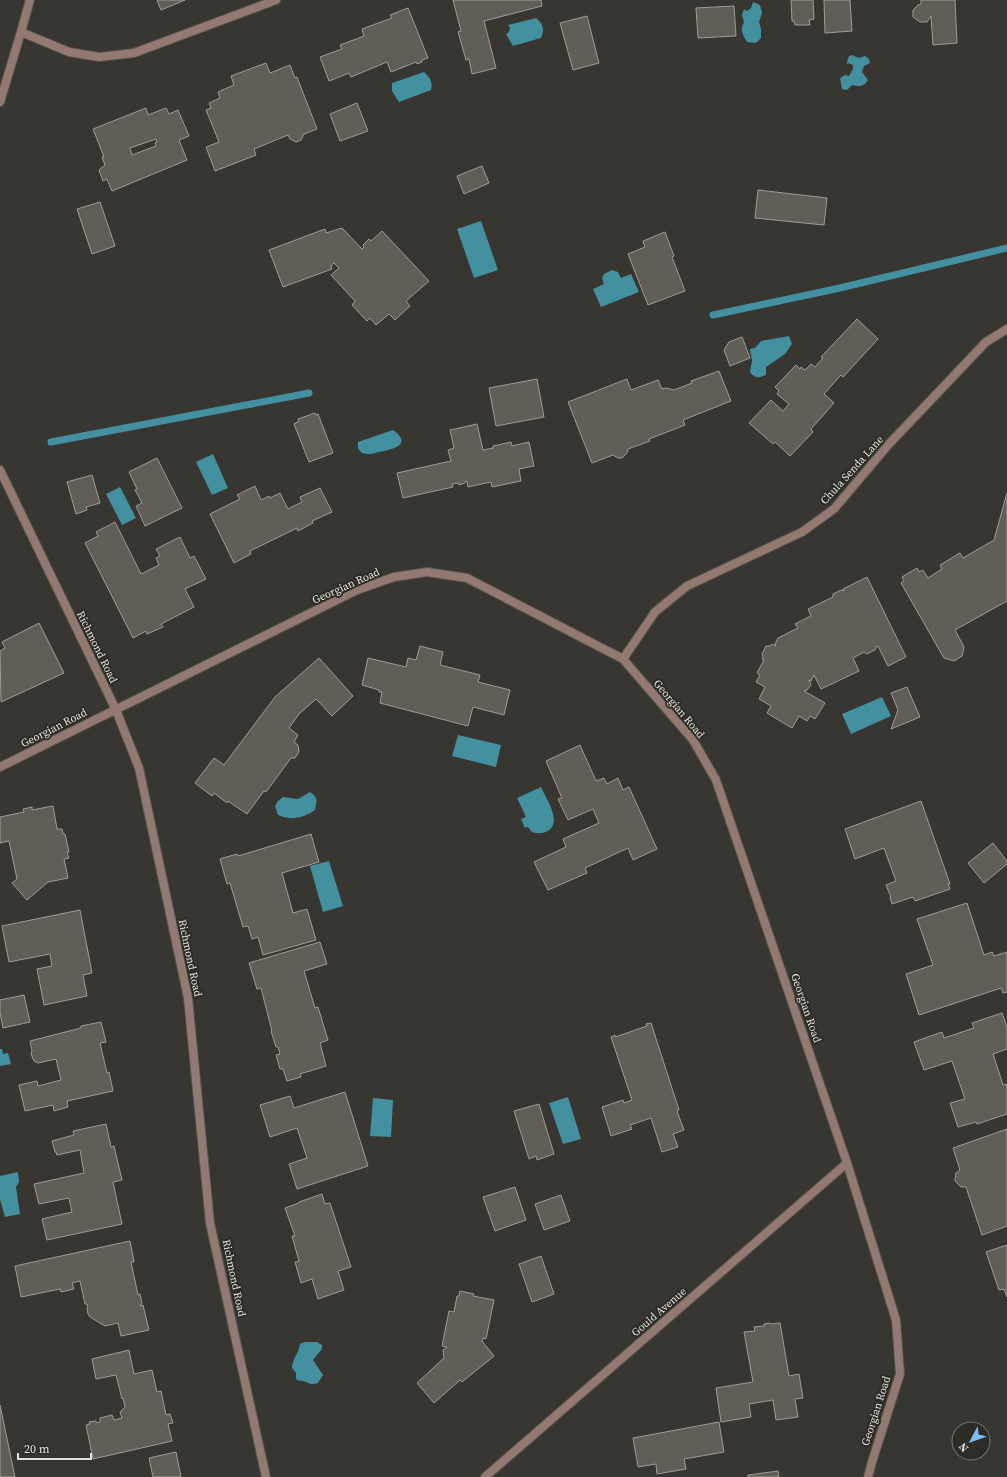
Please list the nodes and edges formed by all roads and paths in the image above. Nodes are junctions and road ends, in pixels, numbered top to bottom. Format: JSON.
{"nodes":[{"id":1,"x":30,"y":0,"type":"edge"},
{"id":2,"x":276,"y":0,"type":"edge"},
{"id":3,"x":22,"y":32,"type":"junction"},
{"id":4,"x":0,"y":102,"type":"edge"},
{"id":5,"x":1007,"y":329,"type":"edge"},
{"id":6,"x":0,"y":470,"type":"edge"},
{"id":7,"x":623,"y":659,"type":"junction"},
{"id":8,"x":116,"y":710,"type":"junction"},
{"id":9,"x":0,"y":768,"type":"edge"},
{"id":10,"x":847,"y":1164,"type":"junction"},
{"id":11,"x":266,"y":1477,"type":"edge"},
{"id":12,"x":485,"y":1477,"type":"edge"},
{"id":13,"x":868,"y":1477,"type":"edge"}],
"edges":[{"from":1,"to":3,"type":"street"},
{"from":2,"to":3,"type":"street"},
{"from":3,"to":4,"type":"street"},
{"from":5,"to":7,"type":"street","name":"Chula Senda Lane"},
{"from":6,"to":8,"type":"street","name":"Richmond Road"},
{"from":7,"to":8,"type":"street","name":"Georgian Road"},
{"from":7,"to":10,"type":"street","name":"Georgian Road"},
{"from":8,"to":9,"type":"street","name":"Georgian Road"},
{"from":8,"to":11,"type":"street","name":"Richmond Road"},
{"from":10,"to":12,"type":"street","name":"Gould Avenue"},
{"from":10,"to":13,"type":"street","name":"Georgian Road"}]}
